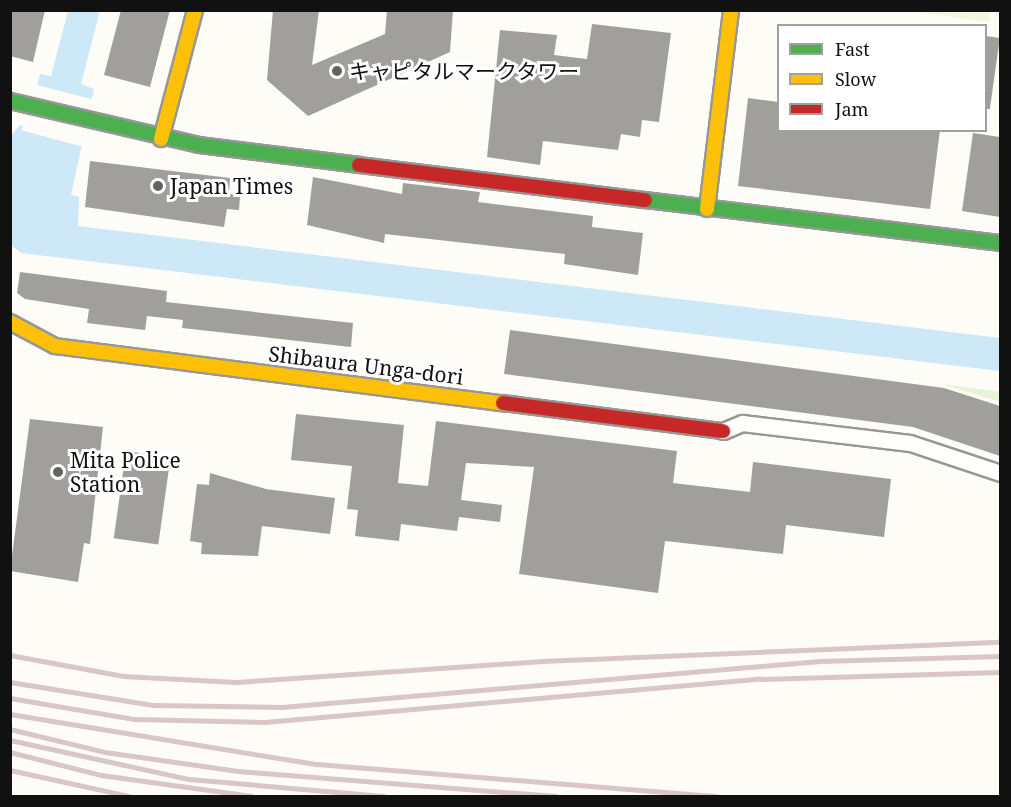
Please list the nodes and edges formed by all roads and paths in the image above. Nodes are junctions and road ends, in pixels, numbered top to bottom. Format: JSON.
{"nodes":[{"id":1,"x":195,"y":10,"type":"edge"},
{"id":2,"x":731,"y":10,"type":"edge"},
{"id":3,"x":10,"y":101,"type":"edge"},
{"id":4,"x":161,"y":139,"type":"junction"},
{"id":5,"x":707,"y":209,"type":"junction"},
{"id":6,"x":1000,"y":243,"type":"edge"},
{"id":7,"x":10,"y":322,"type":"edge"},
{"id":8,"x":723,"y":431,"type":"joint"},
{"id":9,"x":1000,"y":473,"type":"edge"}],
"edges":[{"from":1,"to":4,"type":"street"},
{"from":2,"to":5,"type":"street"},
{"from":3,"to":4,"type":"street"},
{"from":4,"to":5,"type":"street"},
{"from":5,"to":6,"type":"street"},
{"from":7,"to":8,"type":"street","name":"Shibaura Unga-dori"},
{"from":8,"to":9,"type":"street"}]}
